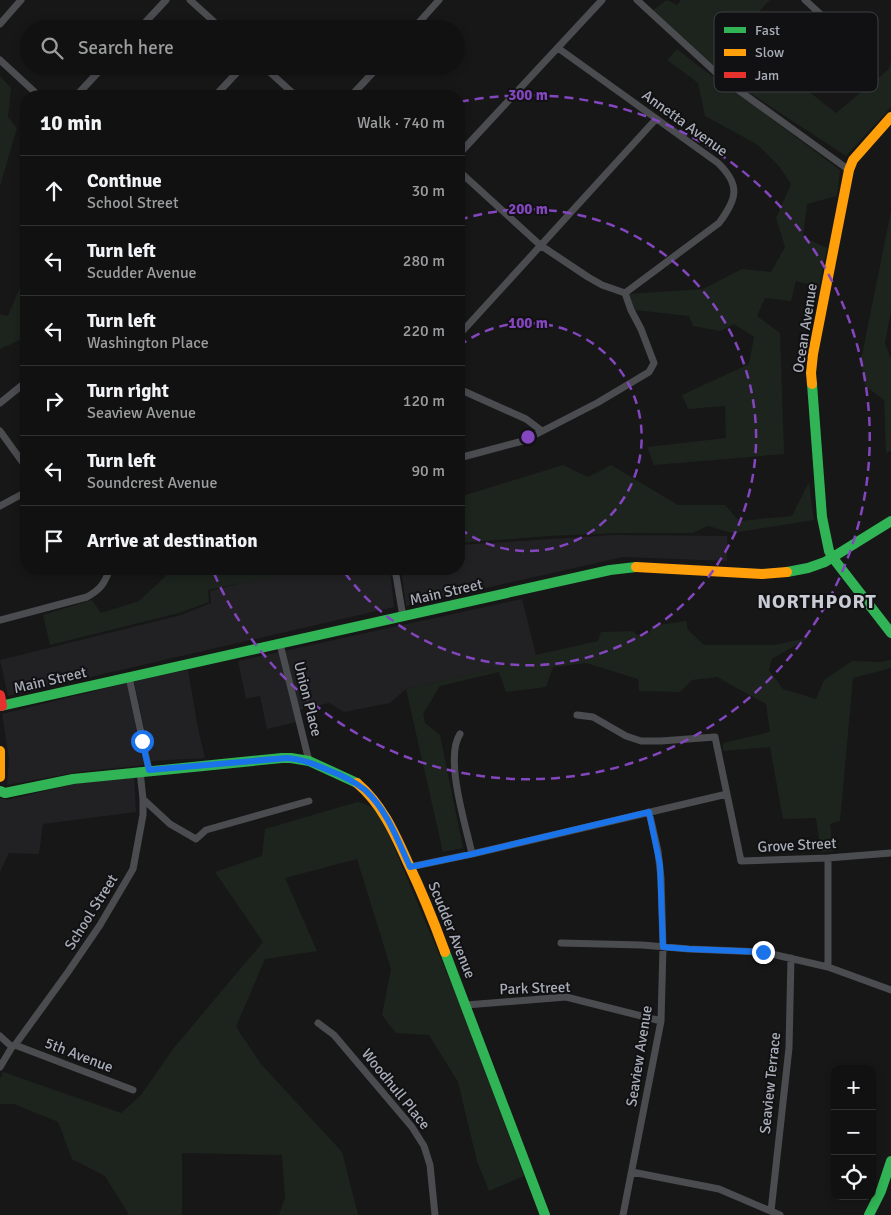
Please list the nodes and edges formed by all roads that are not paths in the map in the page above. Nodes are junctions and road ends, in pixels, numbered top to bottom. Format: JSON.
{"nodes":[{"id":1,"x":21,"y":0,"type":"edge"},
{"id":2,"x":166,"y":0,"type":"edge"},
{"id":3,"x":190,"y":0,"type":"edge"},
{"id":4,"x":439,"y":0,"type":"edge"},
{"id":5,"x":602,"y":0,"type":"edge"},
{"id":6,"x":638,"y":0,"type":"edge"},
{"id":7,"x":805,"y":0,"type":"edge"},
{"id":8,"x":818,"y":12,"type":"edge"},
{"id":9,"x":147,"y":20,"type":"edge"},
{"id":10,"x":212,"y":20,"type":"edge"},
{"id":11,"x":421,"y":20,"type":"edge"},
{"id":12,"x":0,"y":24,"type":"edge"},
{"id":13,"x":558,"y":48,"type":"junction"},
{"id":14,"x":0,"y":60,"type":"edge"},
{"id":15,"x":714,"y":70,"type":"edge"},
{"id":16,"x":96,"y":75,"type":"edge"},
{"id":17,"x":235,"y":75,"type":"edge"},
{"id":18,"x":273,"y":75,"type":"edge"},
{"id":19,"x":371,"y":75,"type":"edge"},
{"id":20,"x":33,"y":90,"type":"edge"},
{"id":21,"x":82,"y":90,"type":"edge"},
{"id":22,"x":221,"y":90,"type":"edge"},
{"id":23,"x":289,"y":90,"type":"edge"},
{"id":24,"x":357,"y":90,"type":"edge"},
{"id":25,"x":742,"y":92,"type":"edge"},
{"id":26,"x":891,"y":117,"type":"edge"},
{"id":27,"x":656,"y":119,"type":"junction"},
{"id":28,"x":465,"y":148,"type":"edge"},
{"id":29,"x":849,"y":170,"type":"junction"},
{"id":30,"x":465,"y":176,"type":"edge"},
{"id":31,"x":540,"y":245,"type":"junction"},
{"id":32,"x":624,"y":294,"type":"junction"},
{"id":33,"x":465,"y":328,"type":"edge"},
{"id":34,"x":20,"y":387,"type":"edge"},
{"id":35,"x":465,"y":392,"type":"edge"},
{"id":36,"x":0,"y":403,"type":"edge"},
{"id":37,"x":0,"y":431,"type":"edge"},
{"id":38,"x":542,"y":431,"type":"junction"},
{"id":39,"x":465,"y":456,"type":"edge"},
{"id":40,"x":20,"y":459,"type":"edge"},
{"id":41,"x":20,"y":495,"type":"edge"},
{"id":42,"x":0,"y":506,"type":"edge"},
{"id":43,"x":891,"y":521,"type":"edge"},
{"id":44,"x":833,"y":558,"type":"junction"},
{"id":45,"x":108,"y":575,"type":"edge"},
{"id":46,"x":396,"y":575,"type":"edge"},
{"id":47,"x":403,"y":617,"type":"junction"},
{"id":48,"x":0,"y":620,"type":"edge"},
{"id":49,"x":891,"y":632,"type":"edge"},
{"id":50,"x":280,"y":644,"type":"junction"},
{"id":51,"x":129,"y":677,"type":"junction"},
{"id":52,"x":0,"y":695,"type":"edge"},
{"id":53,"x":1,"y":706,"type":"edge"},
{"id":54,"x":577,"y":715,"type":"dead end"},
{"id":55,"x":460,"y":734,"type":"dead end"},
{"id":56,"x":0,"y":750,"type":"edge"},
{"id":57,"x":309,"y":762,"type":"junction"},
{"id":58,"x":144,"y":771,"type":"junction"},
{"id":59,"x":0,"y":777,"type":"edge"},
{"id":60,"x":0,"y":791,"type":"edge"},
{"id":61,"x":727,"y":794,"type":"junction"},
{"id":62,"x":143,"y":799,"type":"junction"},
{"id":63,"x":309,"y":801,"type":"dead end"},
{"id":64,"x":649,"y":812,"type":"junction"},
{"id":65,"x":891,"y":852,"type":"edge"},
{"id":66,"x":472,"y":854,"type":"junction"},
{"id":67,"x":828,"y":858,"type":"junction"},
{"id":68,"x":410,"y":867,"type":"junction"},
{"id":69,"x":561,"y":943,"type":"dead end"},
{"id":70,"x":663,"y":947,"type":"junction"},
{"id":71,"x":791,"y":958,"type":"junction"},
{"id":72,"x":828,"y":967,"type":"junction"},
{"id":73,"x":891,"y":990,"type":"edge"},
{"id":74,"x":466,"y":1005,"type":"junction"},
{"id":75,"x":661,"y":1021,"type":"junction"},
{"id":76,"x":318,"y":1023,"type":"dead end"},
{"id":77,"x":0,"y":1036,"type":"edge"},
{"id":78,"x":14,"y":1046,"type":"junction"},
{"id":79,"x":0,"y":1067,"type":"edge"},
{"id":80,"x":133,"y":1090,"type":"dead end"},
{"id":81,"x":891,"y":1161,"type":"edge"},
{"id":82,"x":632,"y":1172,"type":"junction"},
{"id":83,"x":771,"y":1212,"type":"junction"},
{"id":84,"x":435,"y":1215,"type":"edge"},
{"id":85,"x":545,"y":1215,"type":"edge"},
{"id":86,"x":623,"y":1215,"type":"edge"},
{"id":87,"x":780,"y":1215,"type":"edge"},
{"id":88,"x":869,"y":1215,"type":"edge"}],
"edges":[{"from":1,"to":12,"type":"street"},
{"from":2,"to":9,"type":"street"},
{"from":3,"to":10,"type":"street"},
{"from":4,"to":11,"type":"street"},
{"from":5,"to":13,"type":"street"},
{"from":6,"to":15,"type":"street"},
{"from":7,"to":8,"type":"street"},
{"from":13,"to":27,"type":"street","name":"Annetta Avenue"},
{"from":13,"to":28,"type":"street"},
{"from":14,"to":20,"type":"street"},
{"from":16,"to":21,"type":"street"},
{"from":17,"to":22,"type":"street"},
{"from":18,"to":23,"type":"street"},
{"from":19,"to":24,"type":"street"},
{"from":25,"to":29,"type":"street"},
{"from":26,"to":29,"type":"main road","name":"Ocean Avenue"},
{"from":27,"to":31,"type":"street"},
{"from":27,"to":32,"type":"street","name":"Annetta Avenue"},
{"from":29,"to":44,"type":"main road","name":"Ocean Avenue"},
{"from":30,"to":31,"type":"street"},
{"from":31,"to":32,"type":"street"},
{"from":31,"to":33,"type":"street"},
{"from":32,"to":38,"type":"street"},
{"from":34,"to":36,"type":"street"},
{"from":35,"to":38,"type":"street"},
{"from":37,"to":40,"type":"street"},
{"from":38,"to":39,"type":"street"},
{"from":41,"to":42,"type":"street"},
{"from":43,"to":44,"type":"main road","name":"Main Street"},
{"from":44,"to":47,"type":"main road","name":"Main Street"},
{"from":44,"to":49,"type":"main road"},
{"from":45,"to":48,"type":"street"},
{"from":46,"to":47,"type":"street"},
{"from":47,"to":50,"type":"main road","name":"Main Street"},
{"from":50,"to":51,"type":"main road","name":"Main Street"},
{"from":50,"to":57,"type":"street","name":"Union Place"},
{"from":51,"to":53,"type":"main road","name":"Main Street"},
{"from":51,"to":58,"type":"street","name":"School Street"},
{"from":52,"to":53,"type":"main road"},
{"from":54,"to":61,"type":"street","name":"Grove Street"},
{"from":55,"to":66,"type":"street"},
{"from":56,"to":59,"type":"main road"},
{"from":57,"to":58,"type":"main road","name":"Scudder Avenue"},
{"from":57,"to":68,"type":"main road","name":"Scudder Avenue"},
{"from":58,"to":60,"type":"main road","name":"Scudder Avenue"},
{"from":58,"to":62,"type":"street","name":"School Street"},
{"from":61,"to":64,"type":"street"},
{"from":61,"to":67,"type":"street","name":"Grove Street"},
{"from":62,"to":63,"type":"street"},
{"from":62,"to":78,"type":"street","name":"School Street"},
{"from":64,"to":66,"type":"street"},
{"from":64,"to":70,"type":"street","name":"Seaview Avenue"},
{"from":65,"to":67,"type":"street","name":"Grove Street"},
{"from":66,"to":68,"type":"street"},
{"from":67,"to":72,"type":"street"},
{"from":68,"to":74,"type":"main road","name":"Scudder Avenue"},
{"from":69,"to":70,"type":"street"},
{"from":70,"to":71,"type":"street"},
{"from":70,"to":75,"type":"street","name":"Seaview Avenue"},
{"from":71,"to":72,"type":"street"},
{"from":71,"to":83,"type":"street","name":"Seaview Terrace"},
{"from":72,"to":73,"type":"street"},
{"from":74,"to":75,"type":"street","name":"Park Street"},
{"from":74,"to":85,"type":"main road","name":"Scudder Avenue"},
{"from":75,"to":82,"type":"street","name":"Seaview Avenue"},
{"from":76,"to":84,"type":"street","name":"Woodhull Place"},
{"from":77,"to":78,"type":"street","name":"5th Avenue"},
{"from":78,"to":79,"type":"street","name":"School Street"},
{"from":78,"to":80,"type":"street","name":"5th Avenue"},
{"from":81,"to":88,"type":"main road"},
{"from":82,"to":83,"type":"street"},
{"from":82,"to":86,"type":"street","name":"Seaview Avenue"},
{"from":83,"to":87,"type":"street"}]}
